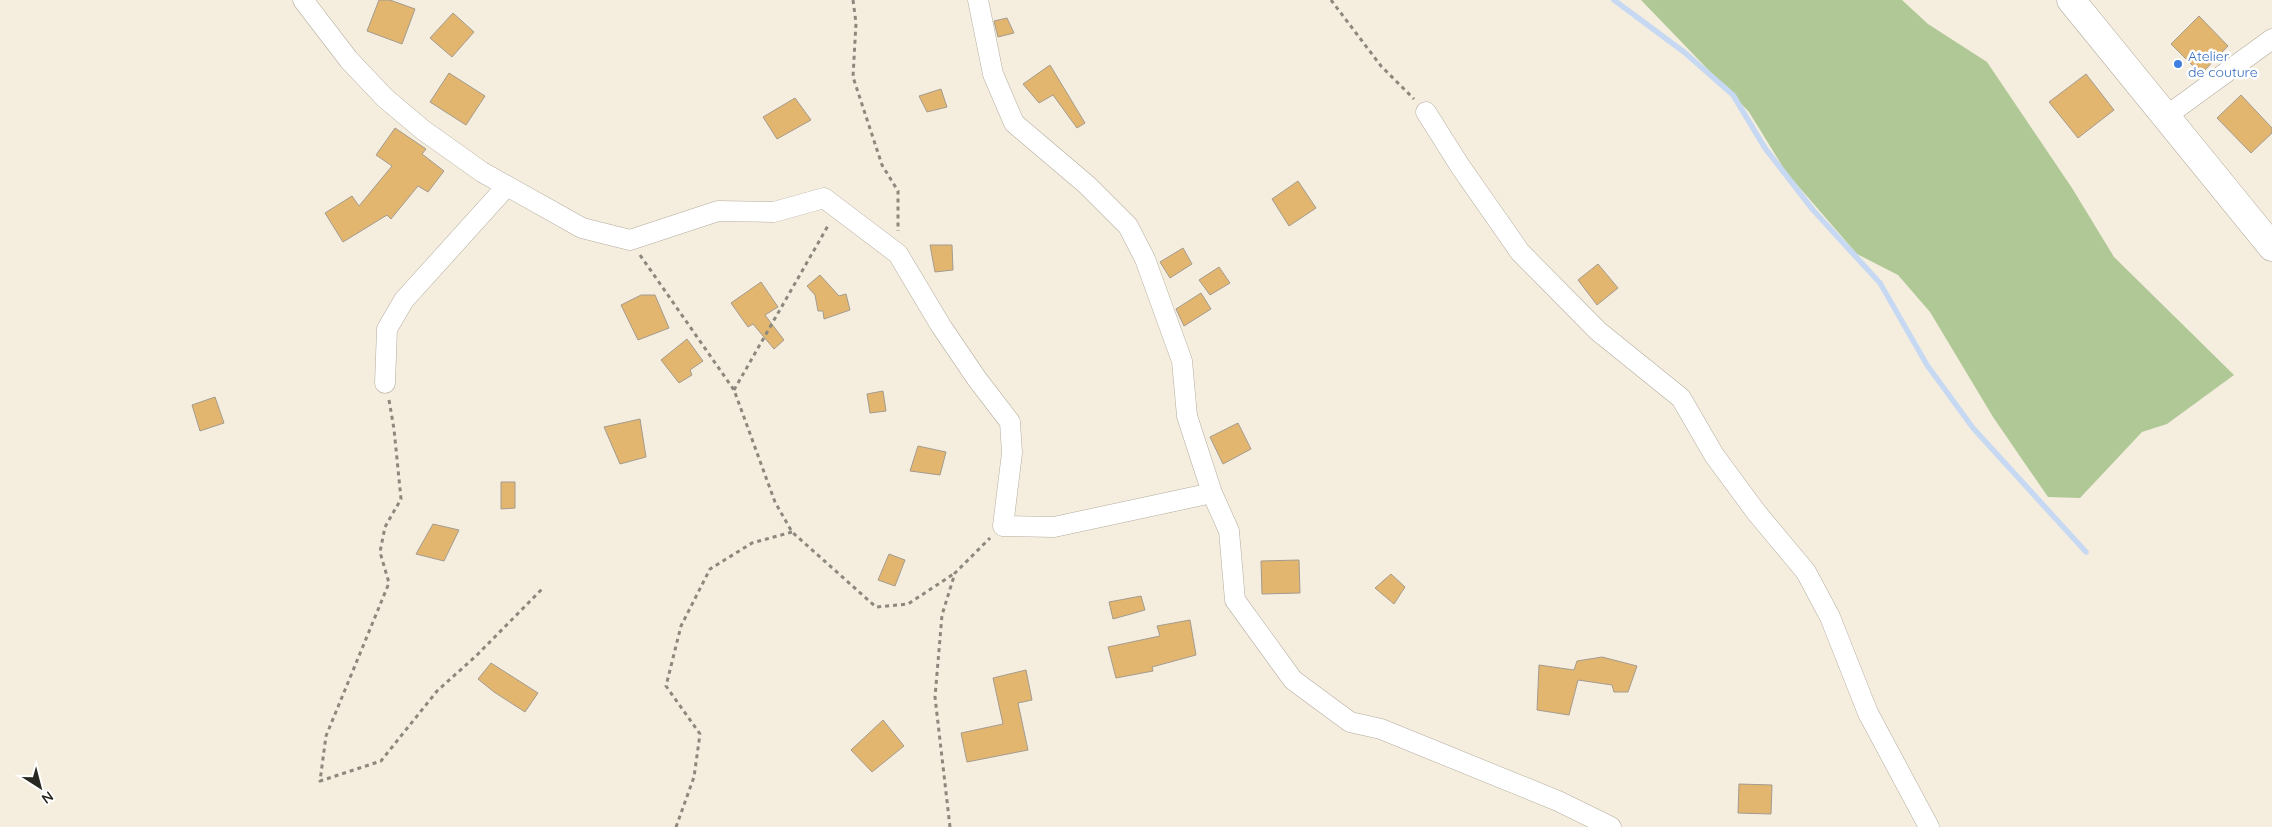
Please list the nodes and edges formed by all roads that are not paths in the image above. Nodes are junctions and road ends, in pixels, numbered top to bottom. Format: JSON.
{"nodes":[{"id":1,"x":303,"y":0,"type":"edge"},
{"id":2,"x":978,"y":0,"type":"edge"},
{"id":3,"x":2071,"y":0,"type":"edge"},
{"id":4,"x":2272,"y":39,"type":"edge"},
{"id":5,"x":1426,"y":112,"type":"road end"},
{"id":6,"x":2165,"y":117,"type":"junction"},
{"id":7,"x":507,"y":186,"type":"junction"},
{"id":8,"x":2272,"y":248,"type":"edge"},
{"id":9,"x":386,"y":383,"type":"road end"},
{"id":10,"x":1212,"y":493,"type":"junction"},
{"id":11,"x":1611,"y":827,"type":"edge"},
{"id":12,"x":1929,"y":827,"type":"edge"}],
"edges":[{"from":1,"to":7,"type":"street"},
{"from":2,"to":10,"type":"street"},
{"from":3,"to":6,"type":"highway"},
{"from":4,"to":6,"type":"street"},
{"from":5,"to":12,"type":"street"},
{"from":6,"to":8,"type":"highway"},
{"from":7,"to":9,"type":"street"},
{"from":7,"to":10,"type":"street"},
{"from":10,"to":11,"type":"street"}]}
